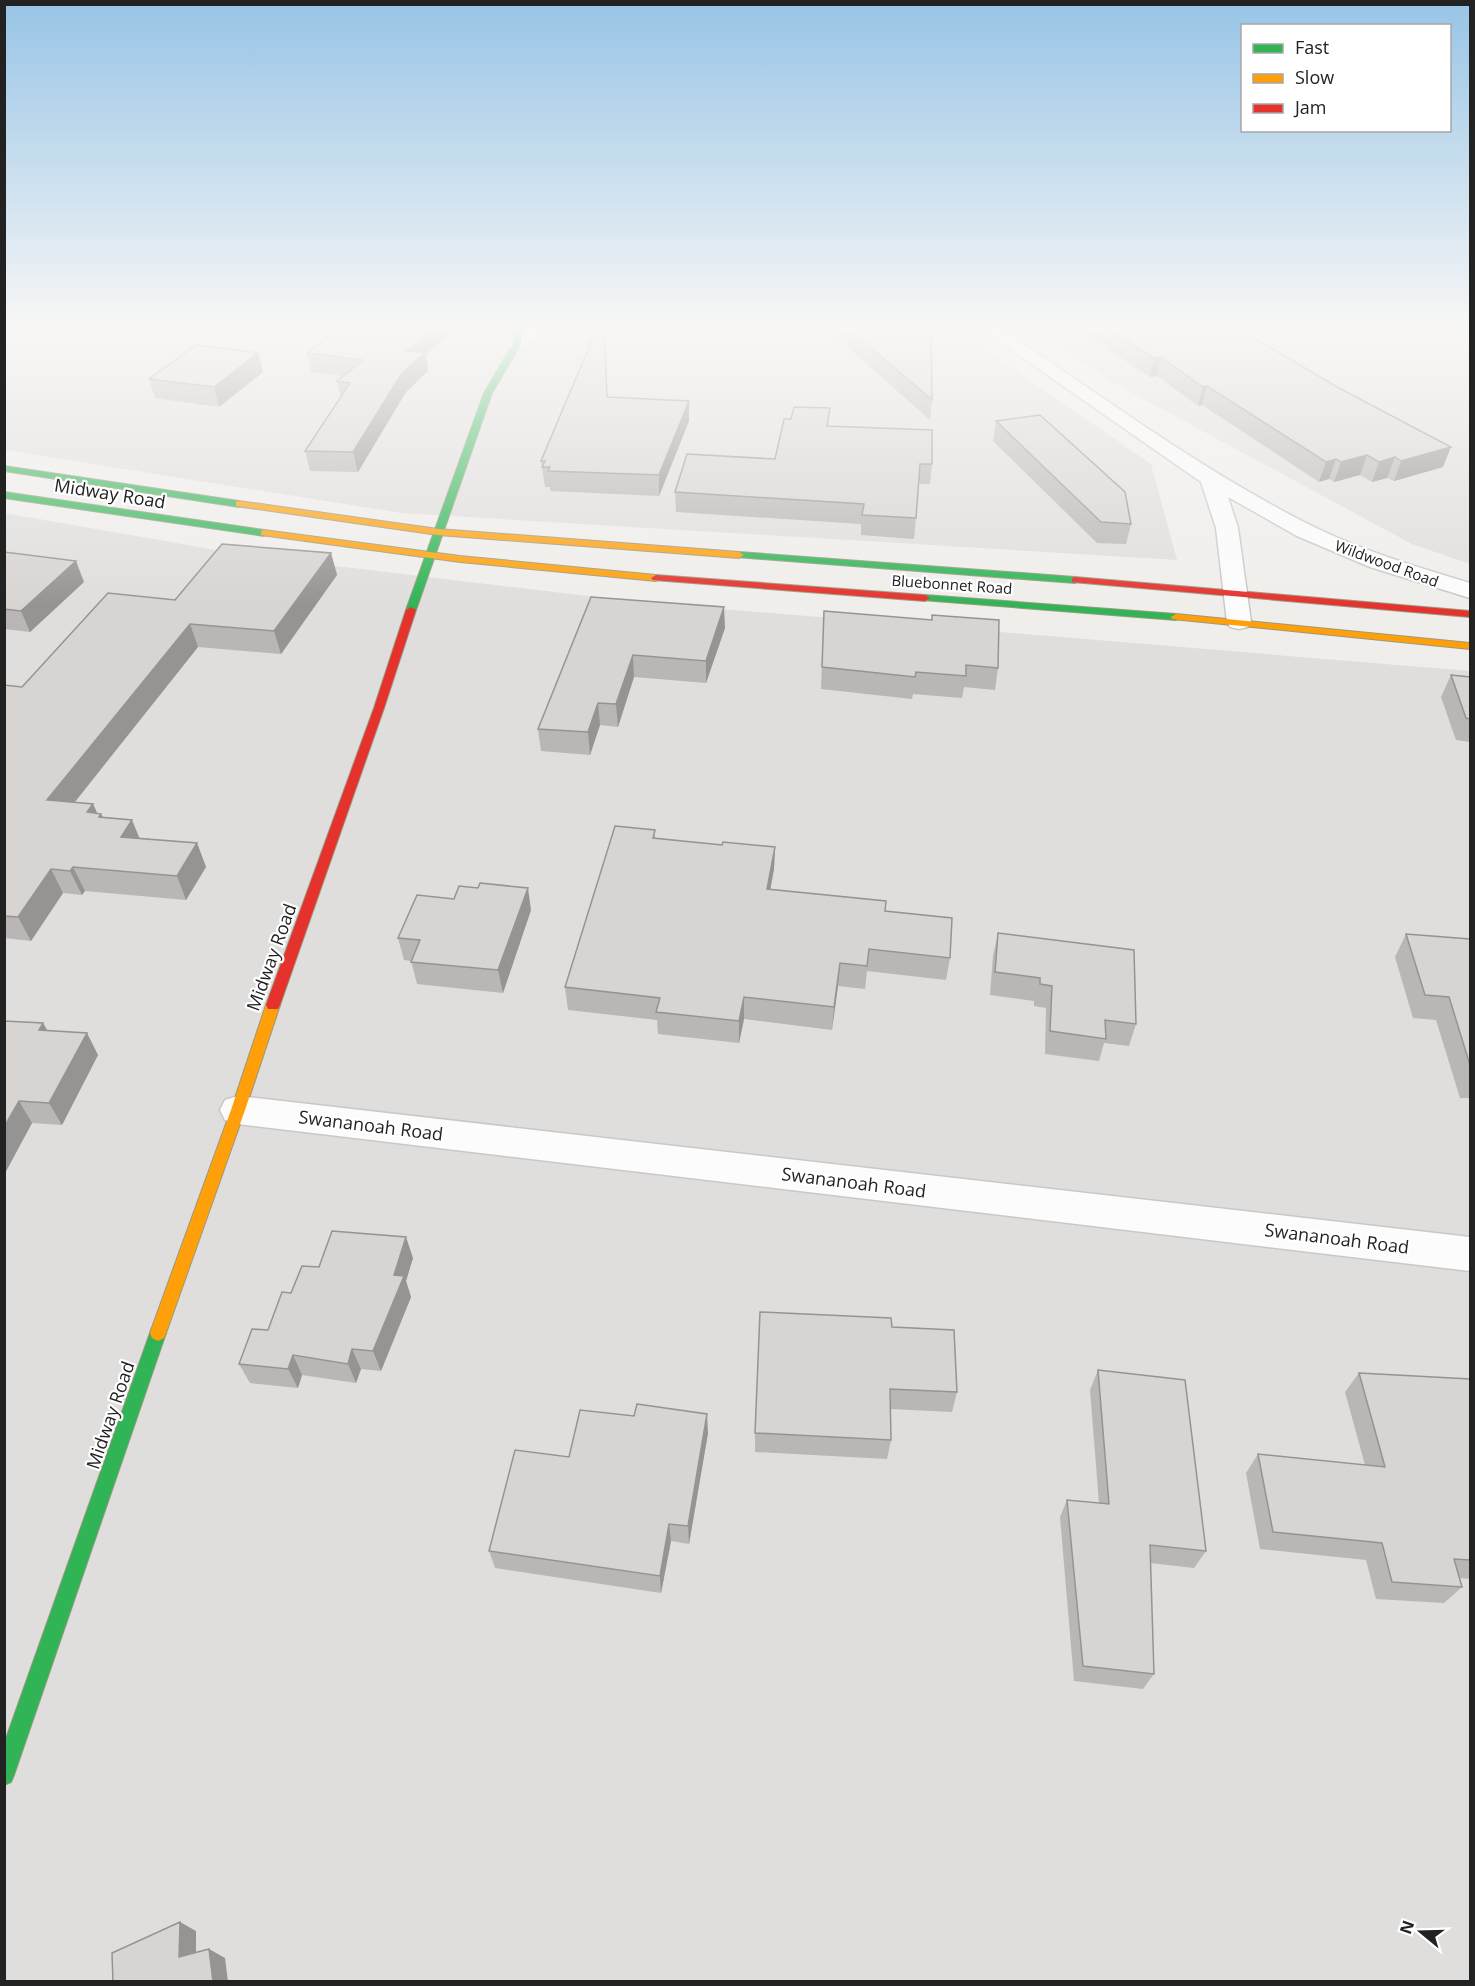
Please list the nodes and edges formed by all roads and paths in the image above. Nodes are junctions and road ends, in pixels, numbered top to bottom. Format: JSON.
{"nodes":[{"id":1,"x":478,"y":421,"type":"edge"},
{"id":2,"x":1125,"y":421,"type":"edge"},
{"id":3,"x":4,"y":468,"type":"edge"},
{"id":4,"x":1211,"y":479,"type":"junction"},
{"id":5,"x":4,"y":495,"type":"edge"},
{"id":6,"x":1245,"y":527,"type":"junction"},
{"id":7,"x":1305,"y":531,"type":"junction"},
{"id":8,"x":438,"y":532,"type":"junction"},
{"id":9,"x":430,"y":557,"type":"junction"},
{"id":10,"x":1470,"y":591,"type":"edge"},
{"id":11,"x":1235,"y":592,"type":"junction"},
{"id":12,"x":1470,"y":614,"type":"edge"},
{"id":13,"x":1239,"y":622,"type":"junction"},
{"id":14,"x":1470,"y":646,"type":"edge"},
{"id":15,"x":238,"y":1110,"type":"junction"},
{"id":16,"x":1470,"y":1254,"type":"edge"},
{"id":17,"x":4,"y":1775,"type":"edge"}],
"edges":[{"from":1,"to":8,"type":"main road"},
{"from":2,"to":4,"type":"street","name":"Wildwood Road"},
{"from":3,"to":8,"type":"main road","name":"Midway Road"},
{"from":4,"to":6,"type":"street"},
{"from":4,"to":7,"type":"street","name":"Wildwood Road"},
{"from":5,"to":9,"type":"main road","name":"Midway Road"},
{"from":6,"to":7,"type":"street","name":"Wildwood Road"},
{"from":6,"to":11,"type":"street"},
{"from":7,"to":10,"type":"street","name":"Wildwood Road"},
{"from":8,"to":9,"type":"main road"},
{"from":8,"to":11,"type":"main road","name":"Bluebonnet Road"},
{"from":9,"to":13,"type":"main road","name":"Bluebonnet Road"},
{"from":9,"to":15,"type":"main road","name":"Midway Road"},
{"from":11,"to":12,"type":"main road","name":"Bluebonnet Road"},
{"from":11,"to":13,"type":"street"},
{"from":13,"to":14,"type":"main road","name":"Bluebonnet Road"},
{"from":15,"to":16,"type":"street","name":"Swananoah Road"},
{"from":15,"to":17,"type":"main road","name":"Midway Road"}]}
